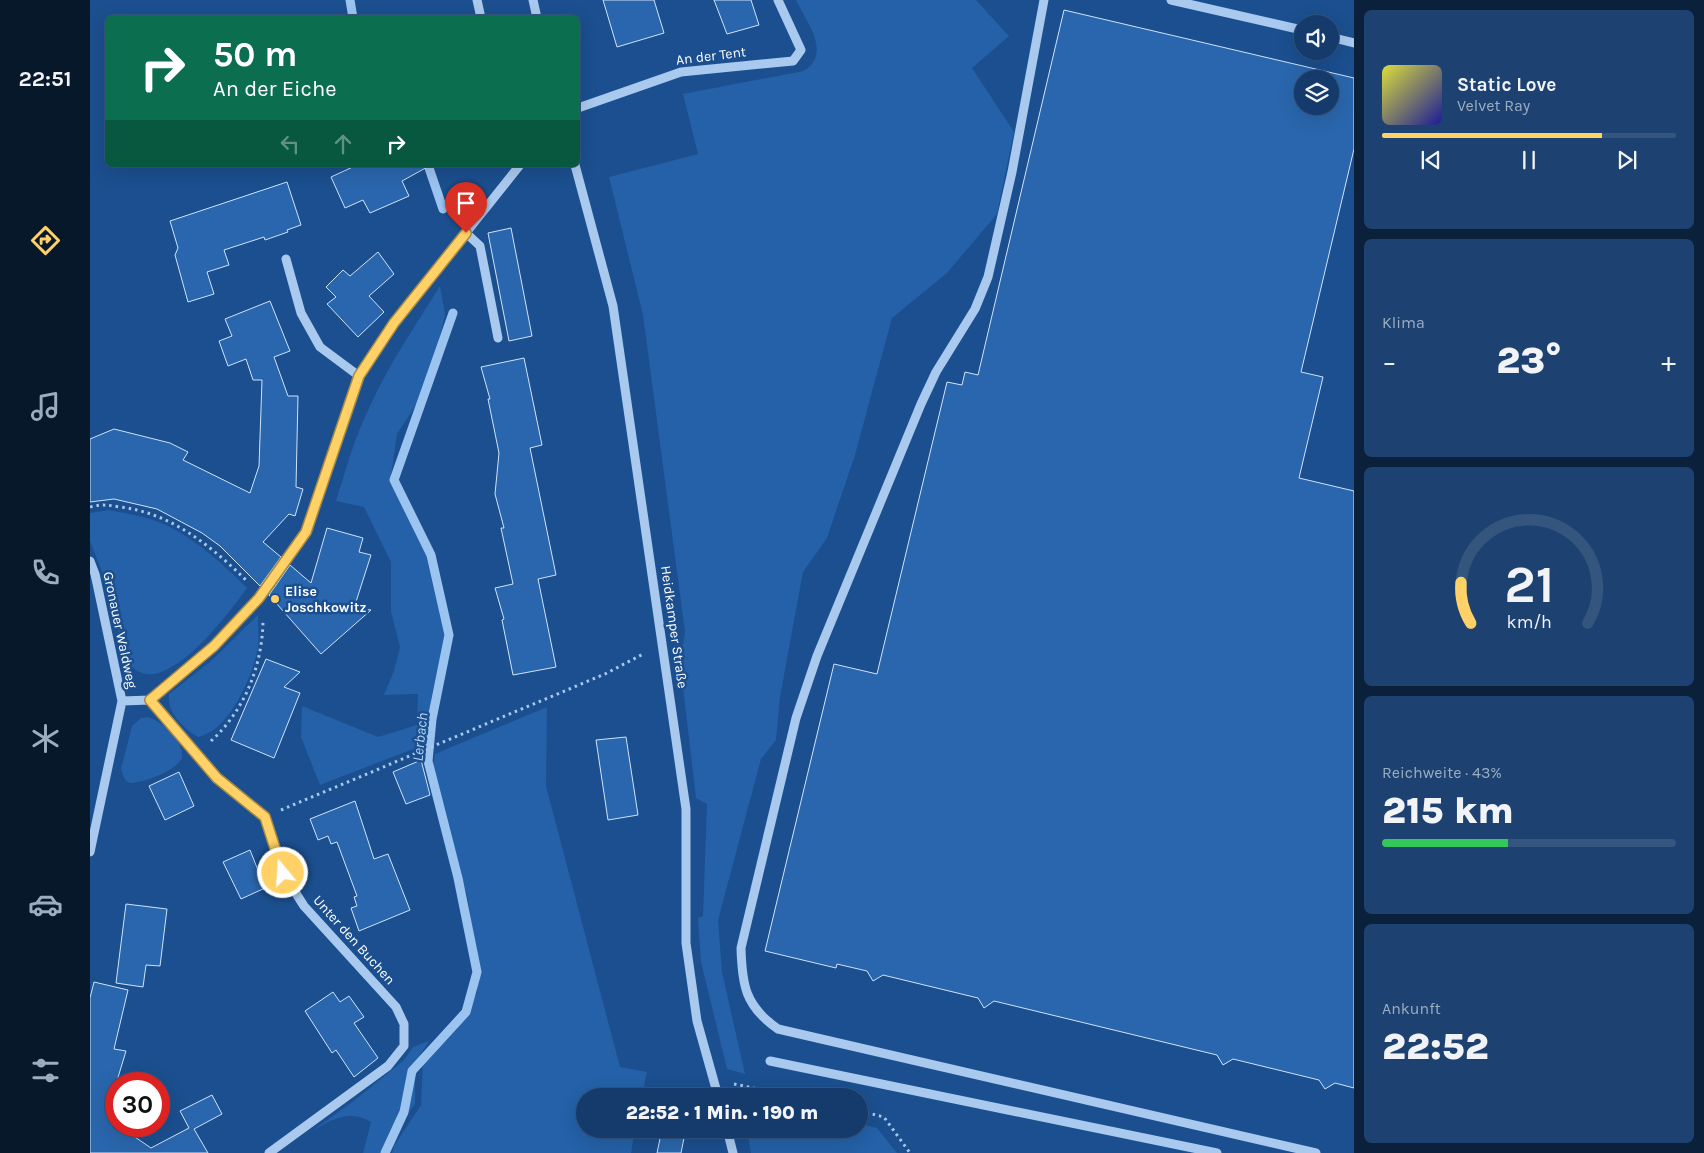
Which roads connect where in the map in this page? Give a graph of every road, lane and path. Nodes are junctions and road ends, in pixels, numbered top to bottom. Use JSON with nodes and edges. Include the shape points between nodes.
{"nodes":[{"id":1,"x":477,"y":0,"type":"edge"},
{"id":2,"x":533,"y":0,"type":"edge"},
{"id":3,"x":778,"y":0,"type":"edge"},
{"id":4,"x":1044,"y":0,"type":"edge"},
{"id":5,"x":1171,"y":0,"type":"edge"},
{"id":6,"x":1216,"y":5,"type":"edge"},
{"id":7,"x":480,"y":15,"type":"edge"},
{"id":8,"x":536,"y":15,"type":"edge"},
{"id":9,"x":1294,"y":28,"type":"edge"},
{"id":10,"x":1339,"y":39,"type":"edge"},
{"id":11,"x":1354,"y":42,"type":"edge"},
{"id":12,"x":580,"y":107,"type":"edge"},
{"id":13,"x":518,"y":167,"type":"edge"},
{"id":14,"x":577,"y":167,"type":"edge"},
{"id":15,"x":466,"y":233,"type":"junction"},
{"id":16,"x":286,"y":259,"type":"dead end"},
{"id":17,"x":498,"y":338,"type":"dead end"},
{"id":18,"x":359,"y":376,"type":"junction"},
{"id":19,"x":90,"y":508,"type":"edge"},
{"id":20,"x":90,"y":562,"type":"edge"},
{"id":21,"x":259,"y":598,"type":"junction"},
{"id":22,"x":663,"y":643,"type":"junction"},
{"id":23,"x":122,"y":700,"type":"junction"},
{"id":24,"x":150,"y":700,"type":"junction"},
{"id":25,"x":189,"y":748,"type":"junction"},
{"id":26,"x":265,"y":817,"type":"junction"},
{"id":27,"x":90,"y":852,"type":"edge"},
{"id":28,"x":770,"y":1061,"type":"dead end"},
{"id":29,"x":713,"y":1079,"type":"junction"},
{"id":30,"x":716,"y":1088,"type":"edge"},
{"id":31,"x":755,"y":1088,"type":"edge"},
{"id":32,"x":868,"y":1114,"type":"edge"},
{"id":33,"x":729,"y":1138,"type":"edge"},
{"id":34,"x":269,"y":1153,"type":"edge"},
{"id":35,"x":733,"y":1153,"type":"edge"},
{"id":36,"x":910,"y":1153,"type":"edge"},
{"id":37,"x":1217,"y":1153,"type":"edge"},
{"id":38,"x":1316,"y":1153,"type":"edge"}],
"edges":[{"from":1,"to":7,"type":"street"},
{"from":2,"to":8,"type":"street"},
{"from":3,"to":12,"type":"street","name":"An der Tent","via":[[801,50],[793,60],[681,72]]},
{"from":4,"to":38,"type":"street","via":[[1012,172],[988,277],[975,309],[936,372],[921,404],[817,656],[796,718],[741,948],[742,974],[748,997],[760,1017],[778,1028]]},
{"from":5,"to":6,"type":"street"},
{"from":6,"to":9,"type":"street"},
{"from":10,"to":11,"type":"street"},
{"from":13,"to":15,"type":"street"},
{"from":14,"to":22,"type":"street","name":"Heidkamper Straße","via":[[613,306]]},
{"from":15,"to":17,"type":"street","via":[[480,246]]},
{"from":15,"to":18,"type":"street","via":[[394,323]]},
{"from":16,"to":18,"type":"street","via":[[302,313],[320,347]]},
{"from":18,"to":21,"type":"street","via":[[306,532]]},
{"from":19,"to":21,"type":"path","via":[[100,504],[133,508],[170,521],[205,544],[251,586]]},
{"from":20,"to":23,"type":"street","name":"Gronauer Waldweg","via":[[96,574]]},
{"from":21,"to":24,"type":"street","via":[[214,646]]},
{"from":21,"to":25,"type":"path","via":[[263,614],[263,644],[248,689],[221,731],[207,744]]},
{"from":22,"to":26,"type":"path","via":[[605,674]]},
{"from":22,"to":29,"type":"street","name":"Heidkamper Straße","via":[[686,810],[686,943],[697,1020]]},
{"from":23,"to":24,"type":"street"},
{"from":23,"to":27,"type":"street","name":"Gronauer Waldweg"},
{"from":24,"to":25,"type":"street"},
{"from":25,"to":26,"type":"street","via":[[217,778]]},
{"from":26,"to":34,"type":"street","name":"Unter den Buchen","via":[[283,873],[304,906],[396,1007],[404,1024],[404,1046],[388,1066]]},
{"from":28,"to":37,"type":"street"},
{"from":29,"to":30,"type":"street","name":"Heidkamper Straße"},
{"from":29,"to":31,"type":"path"},
{"from":32,"to":36,"type":"path","via":[[884,1117]]},
{"from":33,"to":35,"type":"street"}]}
